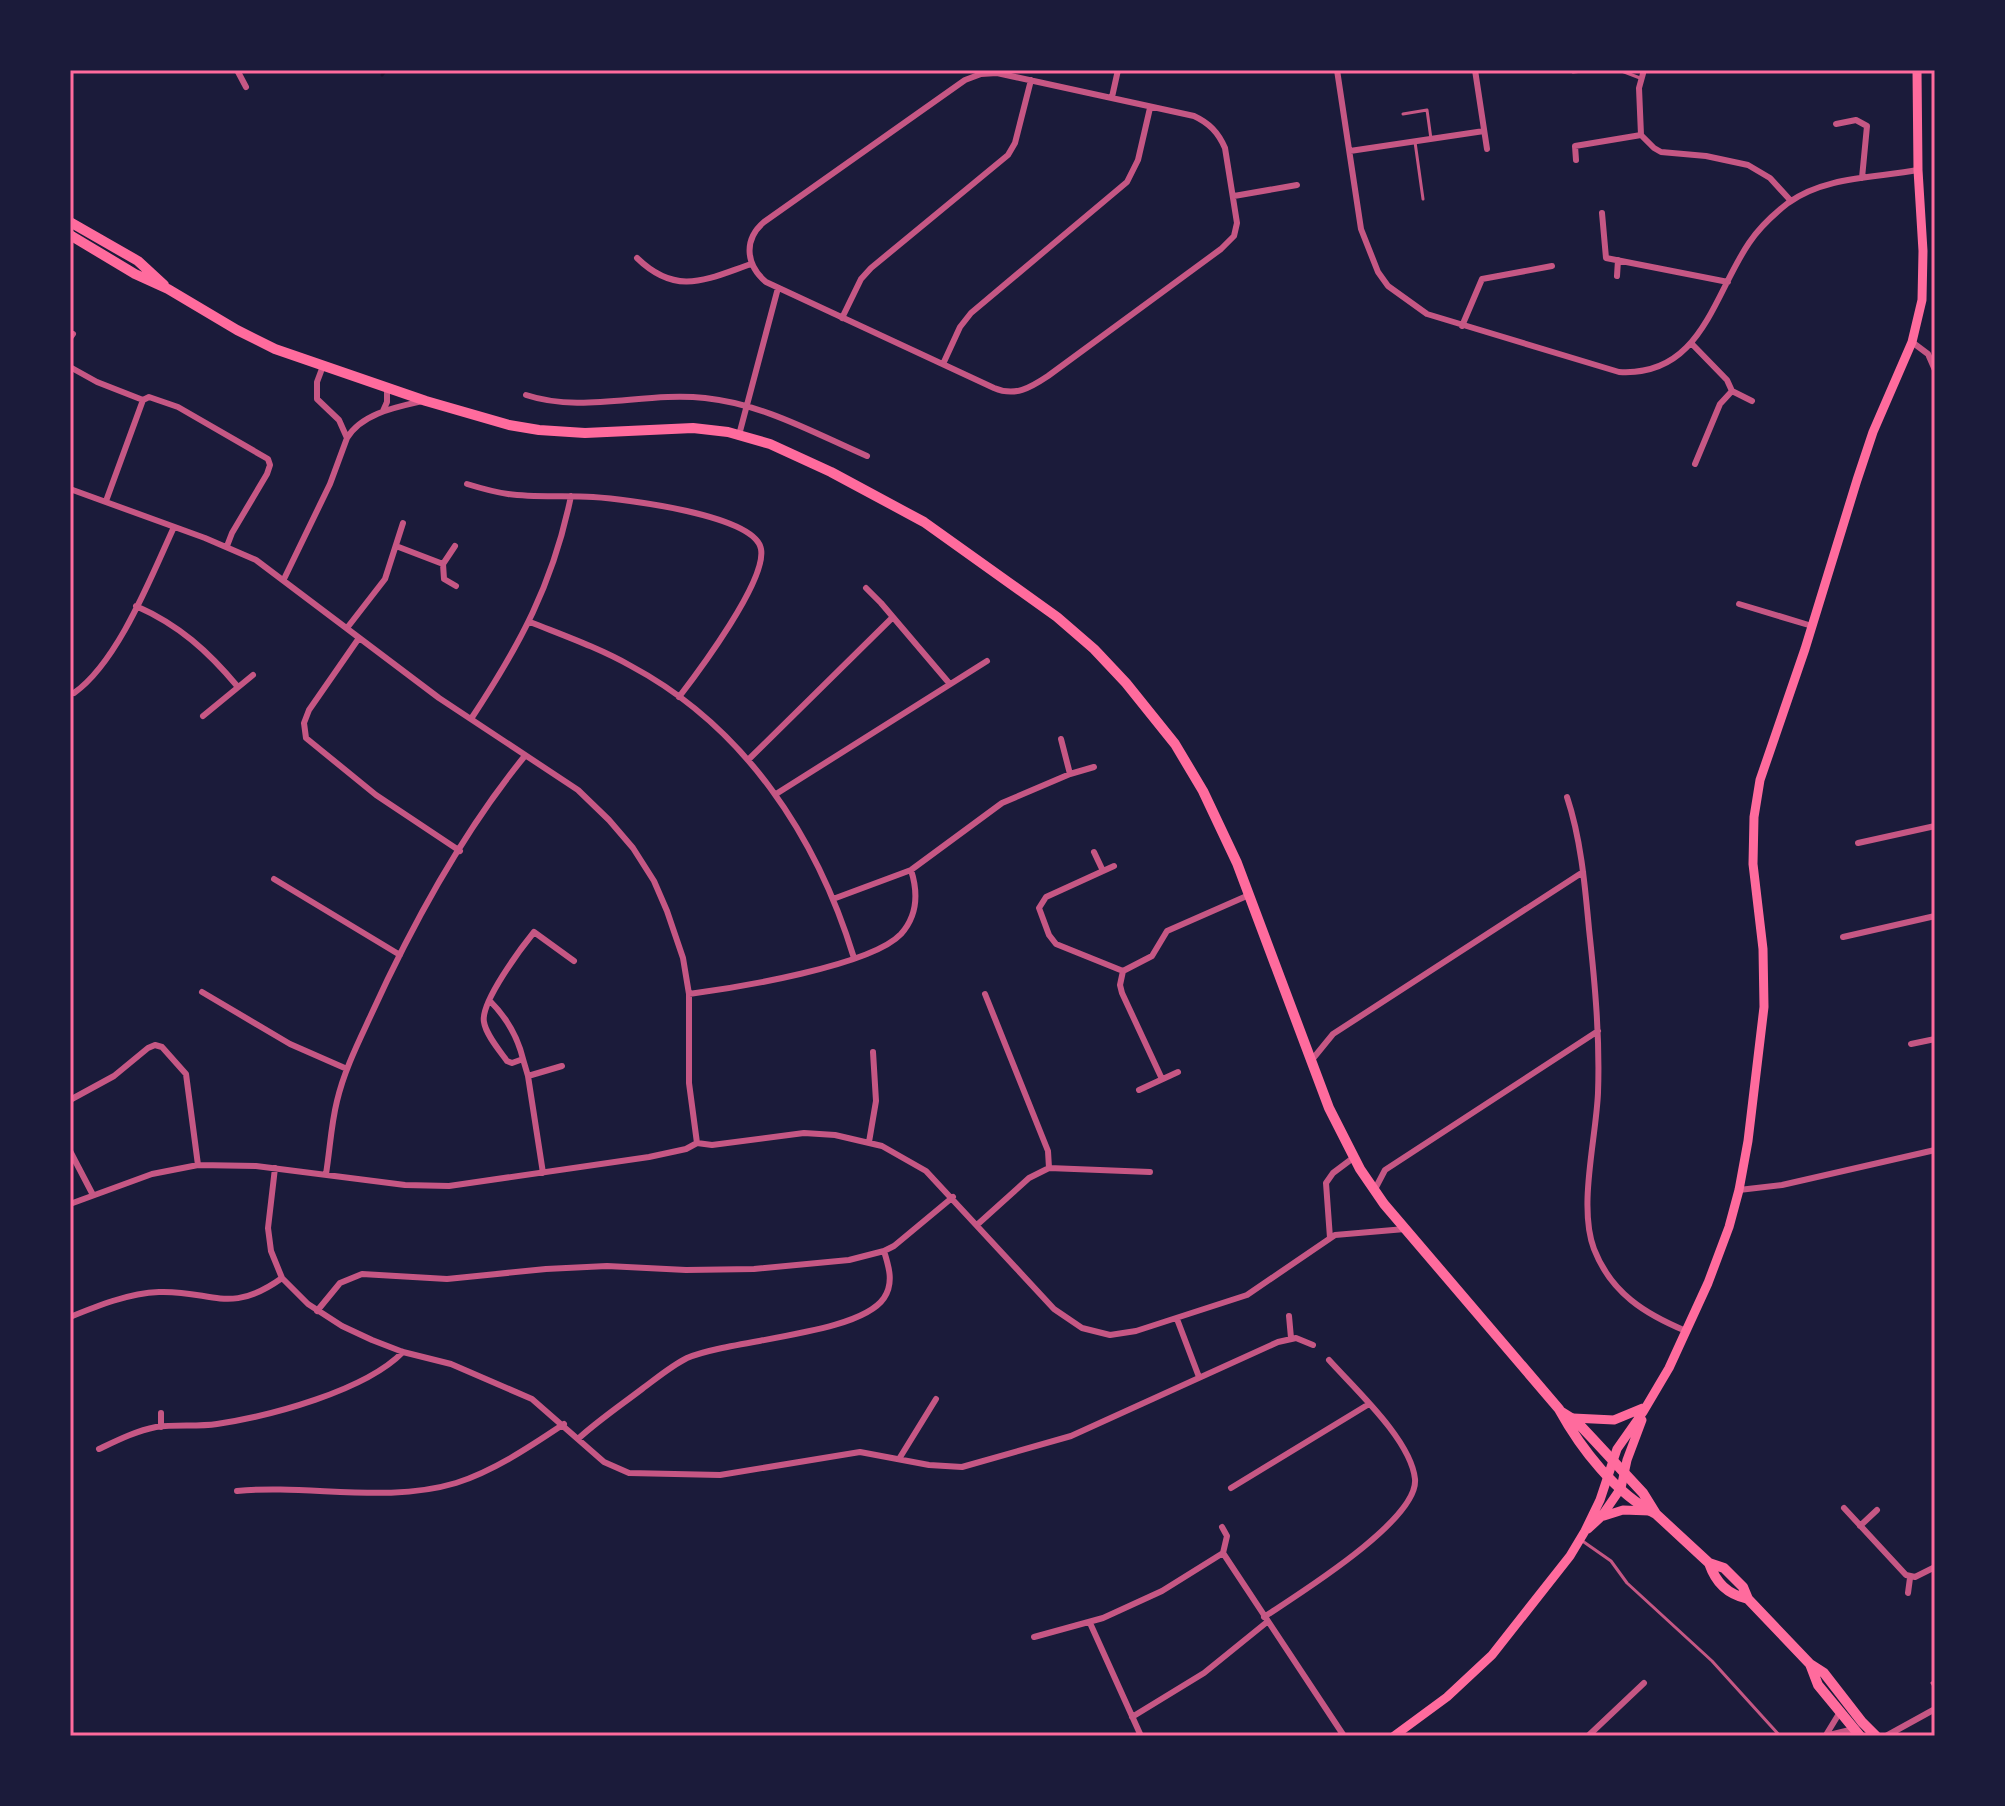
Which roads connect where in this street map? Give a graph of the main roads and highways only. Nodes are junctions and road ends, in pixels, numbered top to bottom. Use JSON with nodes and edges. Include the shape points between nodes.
{"nodes":[{"id":1,"x":1917,"y":70,"type":"edge"},
{"id":2,"x":70,"y":222,"type":"edge"},
{"id":3,"x":70,"y":235,"type":"edge"},
{"id":4,"x":168,"y":289,"type":"junction"},
{"id":5,"x":1559,"y":1409,"type":"junction"},
{"id":6,"x":1644,"y":1410,"type":"junction"},
{"id":7,"x":1571,"y":1418,"type":"junction"},
{"id":8,"x":1613,"y":1461,"type":"junction"},
{"id":9,"x":1608,"y":1474,"type":"junction"},
{"id":10,"x":1625,"y":1475,"type":"junction"},
{"id":11,"x":1621,"y":1488,"type":"junction"},
{"id":12,"x":1653,"y":1513,"type":"junction"},
{"id":13,"x":1601,"y":1517,"type":"junction"},
{"id":14,"x":1583,"y":1535,"type":"junction"},
{"id":15,"x":1810,"y":1664,"type":"junction"},
{"id":16,"x":1857,"y":1732,"type":"edge"},
{"id":17,"x":1394,"y":1736,"type":"edge"},
{"id":18,"x":1876,"y":1736,"type":"edge"}],
"edges":[{"from":1,"to":6,"type":"main road","via":[[1923,291],[1912,342],[1866,452],[1763,769],[1753,864],[1764,1007],[1739,1190],[1722,1247],[1686,1331]]},
{"from":2,"to":4,"type":"main road","via":[[138,261]]},
{"from":3,"to":4,"type":"main road"},
{"from":4,"to":5,"type":"main road","via":[[275,349],[509,425],[585,433],[677,427],[770,444],[924,522],[1080,636],[1126,683],[1182,754],[1218,821],[1353,1158],[1405,1229]]},
{"from":5,"to":7,"type":"main road"},
{"from":5,"to":9,"type":"main road"},
{"from":6,"to":7,"type":"main road","via":[[1614,1420]]},
{"from":6,"to":8,"type":"main road"},
{"from":6,"to":10,"type":"main road"},
{"from":7,"to":8,"type":"main road"},
{"from":8,"to":9,"type":"main road"},
{"from":8,"to":10,"type":"main road"},
{"from":9,"to":11,"type":"main road"},
{"from":9,"to":14,"type":"main road"},
{"from":10,"to":11,"type":"main road"},
{"from":10,"to":12,"type":"main road"},
{"from":11,"to":12,"type":"main road"},
{"from":11,"to":13,"type":"main road"},
{"from":12,"to":13,"type":"main road","via":[[1617,1511]]},
{"from":12,"to":15,"type":"main road","via":[[1709,1563],[1715,1579],[1733,1595],[1748,1599]]},
{"from":13,"to":14,"type":"main road"},
{"from":14,"to":17,"type":"main road","via":[[1492,1655]]},
{"from":15,"to":16,"type":"main road","via":[[1818,1685]]},
{"from":15,"to":18,"type":"main road","via":[[1824,1673]]}]}
